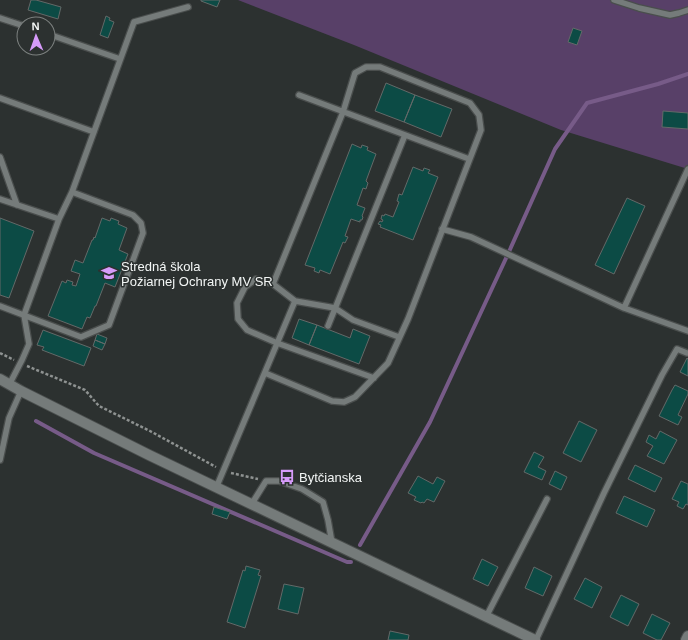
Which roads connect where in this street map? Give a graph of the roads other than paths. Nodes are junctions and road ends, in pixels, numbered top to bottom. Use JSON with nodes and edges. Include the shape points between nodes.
{"nodes":[{"id":1,"x":614,"y":0,"type":"edge"},
{"id":2,"x":188,"y":7,"type":"dead end"},
{"id":3,"x":688,"y":10,"type":"edge"},
{"id":4,"x":0,"y":18,"type":"edge"},
{"id":5,"x":16,"y":23,"type":"edge"},
{"id":6,"x":56,"y":37,"type":"edge"},
{"id":7,"x":120,"y":59,"type":"junction"},
{"id":8,"x":299,"y":95,"type":"dead end"},
{"id":9,"x":0,"y":98,"type":"edge"},
{"id":10,"x":343,"y":112,"type":"junction"},
{"id":11,"x":94,"y":132,"type":"junction"},
{"id":12,"x":404,"y":135,"type":"junction"},
{"id":13,"x":0,"y":157,"type":"edge"},
{"id":14,"x":469,"y":159,"type":"junction"},
{"id":15,"x":688,"y":169,"type":"edge"},
{"id":16,"x":72,"y":192,"type":"junction"},
{"id":17,"x":0,"y":199,"type":"edge"},
{"id":18,"x":18,"y":205,"type":"junction"},
{"id":19,"x":59,"y":219,"type":"junction"},
{"id":20,"x":442,"y":229,"type":"junction"},
{"id":21,"x":273,"y":284,"type":"junction"},
{"id":22,"x":295,"y":301,"type":"junction"},
{"id":23,"x":0,"y":306,"type":"edge"},
{"id":24,"x":335,"y":308,"type":"junction"},
{"id":25,"x":624,"y":308,"type":"junction"},
{"id":26,"x":24,"y":315,"type":"junction"},
{"id":27,"x":328,"y":326,"type":"dead end"},
{"id":28,"x":688,"y":332,"type":"edge"},
{"id":29,"x":399,"y":337,"type":"junction"},
{"id":30,"x":277,"y":343,"type":"junction"},
{"id":31,"x":687,"y":353,"type":"dead end"},
{"id":32,"x":265,"y":373,"type":"junction"},
{"id":33,"x":374,"y":378,"type":"junction"},
{"id":34,"x":4,"y":382,"type":"edge"},
{"id":35,"x":21,"y":392,"type":"junction"},
{"id":36,"x":1,"y":446,"type":"edge"},
{"id":37,"x":0,"y":460,"type":"edge"},
{"id":38,"x":216,"y":488,"type":"junction"},
{"id":39,"x":546,"y":499,"type":"dead end"},
{"id":40,"x":251,"y":505,"type":"junction"},
{"id":41,"x":332,"y":543,"type":"junction"},
{"id":42,"x":486,"y":617,"type":"junction"},
{"id":43,"x":688,"y":636,"type":"edge"},
{"id":44,"x":536,"y":640,"type":"edge"},
{"id":45,"x":686,"y":640,"type":"edge"}],
"edges":[{"from":1,"to":3,"type":"lane","via":[[670,15]]},
{"from":2,"to":7,"type":"lane","via":[[134,22]]},
{"from":4,"to":5,"type":"lane"},
{"from":6,"to":7,"type":"lane"},
{"from":7,"to":11,"type":"lane"},
{"from":8,"to":10,"type":"lane"},
{"from":9,"to":11,"type":"lane"},
{"from":10,"to":12,"type":"lane"},
{"from":10,"to":14,"type":"lane","via":[[355,73],[366,67],[380,67],[470,103],[479,116],[481,130]]},
{"from":10,"to":21,"type":"lane"},
{"from":11,"to":16,"type":"lane"},
{"from":12,"to":14,"type":"lane"},
{"from":12,"to":24,"type":"lane"},
{"from":13,"to":18,"type":"lane"},
{"from":14,"to":20,"type":"lane"},
{"from":15,"to":25,"type":"lane"},
{"from":16,"to":19,"type":"lane"},
{"from":16,"to":26,"type":"lane","via":[[133,215],[141,223],[144,233],[108,325],[81,337]]},
{"from":17,"to":18,"type":"lane"},
{"from":18,"to":19,"type":"lane"},
{"from":19,"to":26,"type":"lane"},
{"from":20,"to":25,"type":"lane","via":[[471,237]]},
{"from":20,"to":29,"type":"lane"},
{"from":21,"to":22,"type":"lane"},
{"from":21,"to":30,"type":"lane","via":[[256,279],[244,287],[237,303],[238,318],[247,330]]},
{"from":22,"to":24,"type":"lane"},
{"from":22,"to":30,"type":"lane"},
{"from":23,"to":26,"type":"lane"},
{"from":24,"to":27,"type":"lane"},
{"from":24,"to":29,"type":"lane","via":[[353,320]]},
{"from":25,"to":28,"type":"lane"},
{"from":26,"to":34,"type":"lane","via":[[29,344],[20,363]]},
{"from":29,"to":33,"type":"lane","via":[[388,363]]},
{"from":30,"to":32,"type":"lane"},
{"from":30,"to":33,"type":"lane"},
{"from":31,"to":44,"type":"lane","via":[[677,349],[662,374]]},
{"from":32,"to":33,"type":"lane","via":[[332,401],[344,402],[355,397]]},
{"from":32,"to":38,"type":"lane"},
{"from":34,"to":35,"type":"main road"},
{"from":35,"to":36,"type":"lane","via":[[9,418]]},
{"from":35,"to":38,"type":"main road"},
{"from":36,"to":37,"type":"lane"},
{"from":38,"to":40,"type":"main road"},
{"from":39,"to":42,"type":"lane"},
{"from":40,"to":41,"type":"main road"},
{"from":40,"to":41,"type":"lane","via":[[266,481],[279,481],[302,490],[323,502]]},
{"from":41,"to":42,"type":"main road"},
{"from":42,"to":44,"type":"main road"},
{"from":43,"to":45,"type":"main road"}]}
